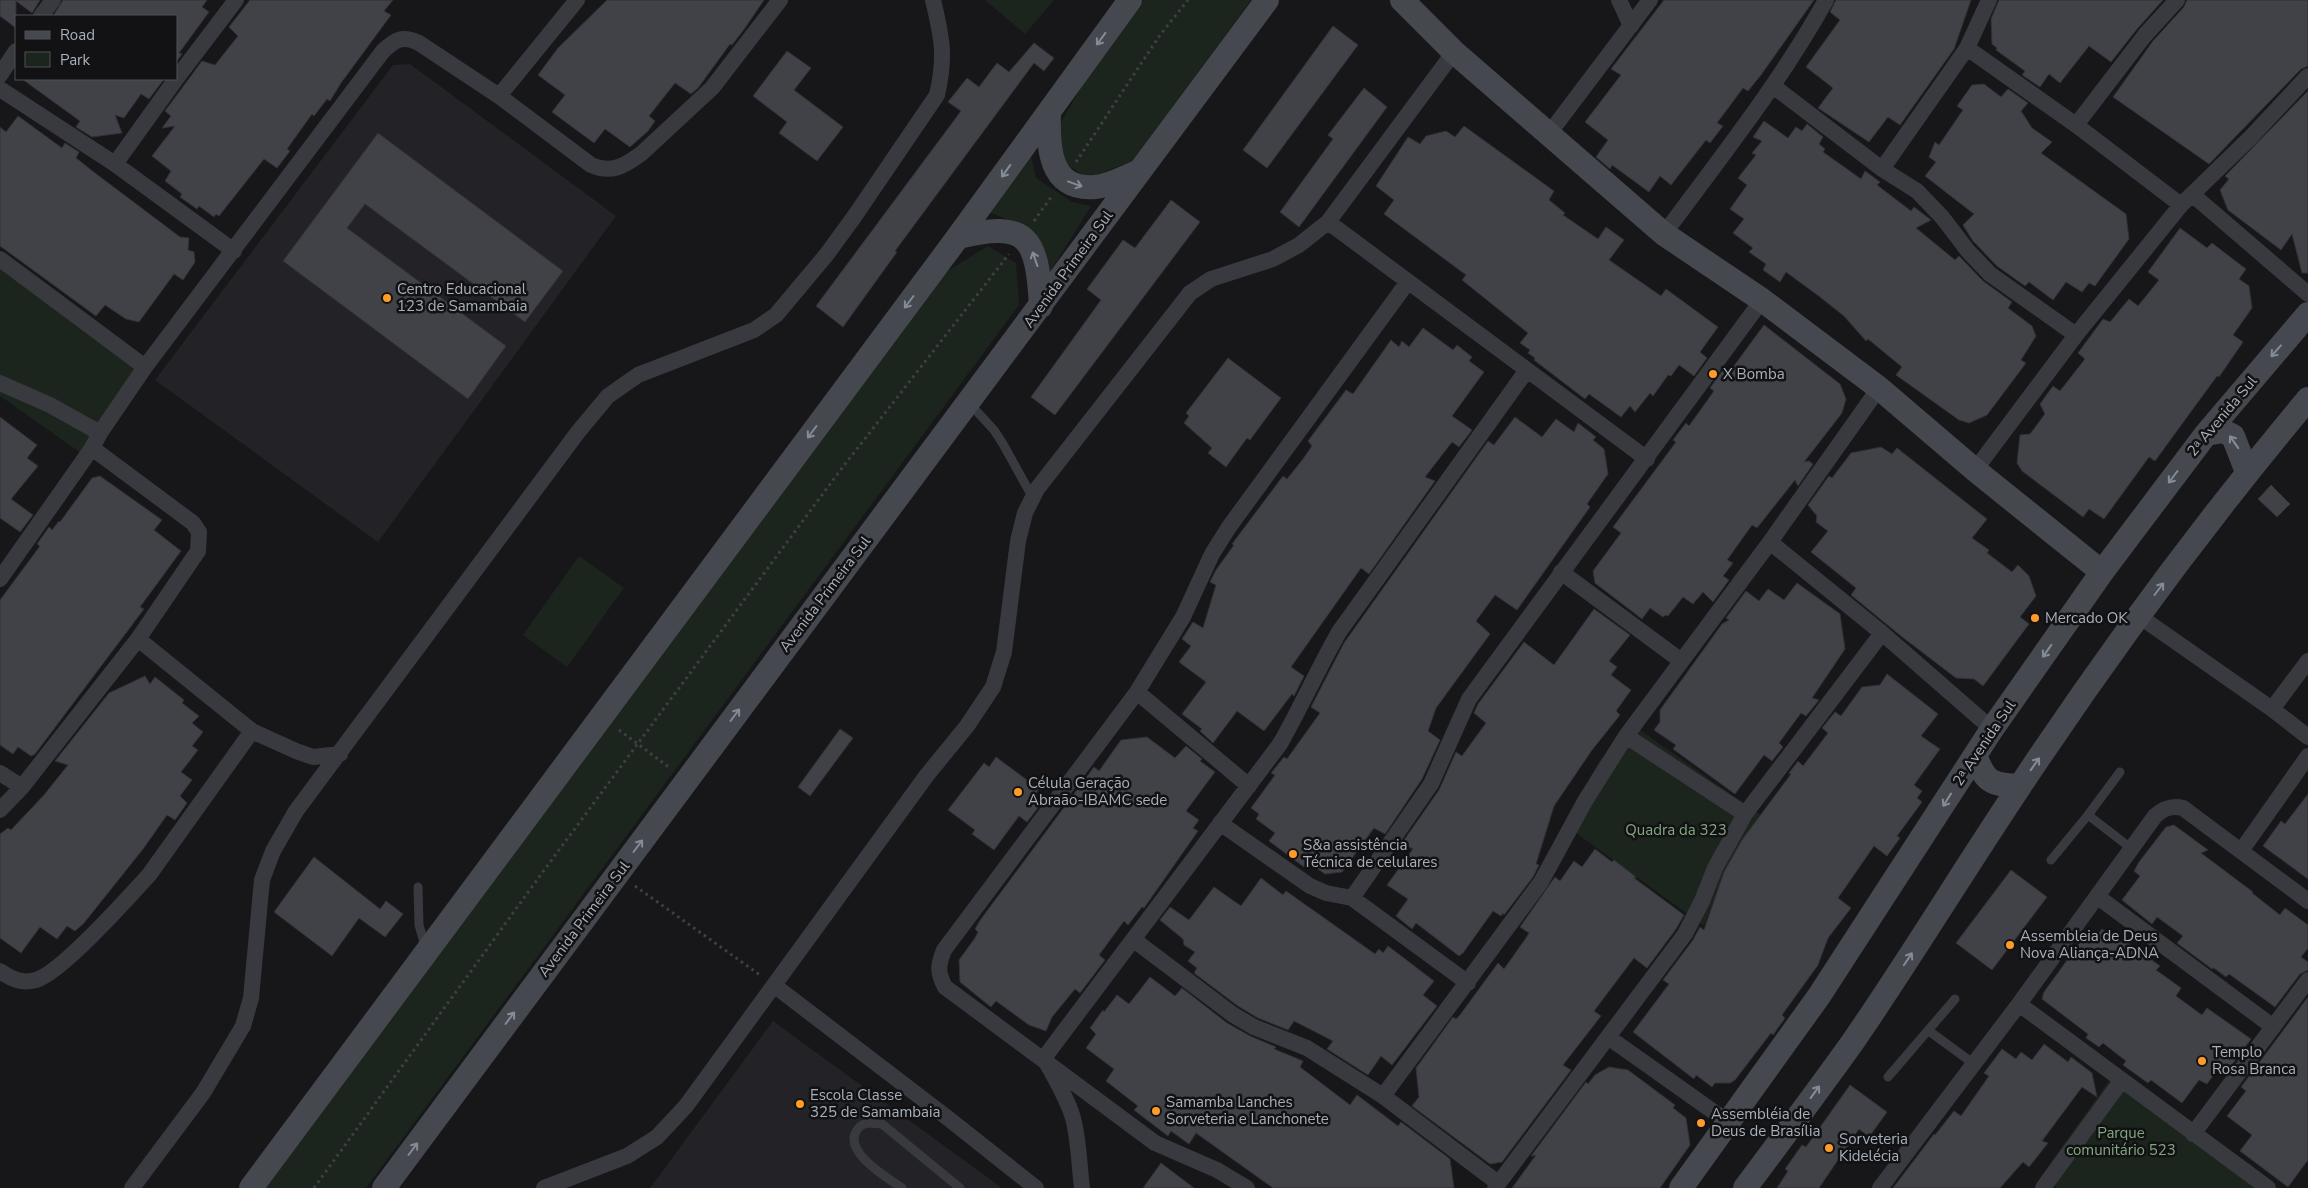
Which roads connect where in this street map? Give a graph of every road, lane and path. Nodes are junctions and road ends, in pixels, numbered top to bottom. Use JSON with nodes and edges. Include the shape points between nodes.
{"nodes":[{"id":1,"x":53,"y":0,"type":"edge"},
{"id":2,"x":236,"y":0,"type":"edge"},
{"id":3,"x":577,"y":0,"type":"edge"},
{"id":4,"x":780,"y":0,"type":"edge"},
{"id":5,"x":933,"y":0,"type":"edge"},
{"id":6,"x":1130,"y":0,"type":"edge"},
{"id":7,"x":1188,"y":0,"type":"edge"},
{"id":8,"x":1267,"y":0,"type":"edge"},
{"id":9,"x":1402,"y":0,"type":"edge"},
{"id":10,"x":1619,"y":0,"type":"edge"},
{"id":11,"x":1650,"y":0,"type":"edge"},
{"id":12,"x":1826,"y":0,"type":"edge"},
{"id":13,"x":1989,"y":0,"type":"edge"},
{"id":14,"x":2177,"y":0,"type":"edge"},
{"id":15,"x":42,"y":15,"type":"edge"},
{"id":16,"x":1631,"y":26,"type":"junction"},
{"id":17,"x":1967,"y":48,"type":"junction"},
{"id":18,"x":1454,"y":52,"type":"junction"},
{"id":19,"x":15,"y":53,"type":"edge"},
{"id":20,"x":0,"y":74,"type":"edge"},
{"id":21,"x":178,"y":76,"type":"edge"},
{"id":22,"x":2308,"y":76,"type":"edge"},
{"id":23,"x":175,"y":80,"type":"edge"},
{"id":24,"x":1774,"y":86,"type":"junction"},
{"id":25,"x":0,"y":89,"type":"edge"},
{"id":26,"x":499,"y":96,"type":"junction"},
{"id":27,"x":1049,"y":112,"type":"junction"},
{"id":28,"x":2076,"y":125,"type":"junction"},
{"id":29,"x":1548,"y":135,"type":"junction"},
{"id":30,"x":115,"y":164,"type":"junction"},
{"id":31,"x":1882,"y":169,"type":"junction"},
{"id":32,"x":1138,"y":172,"type":"junction"},
{"id":33,"x":1064,"y":180,"type":"junction"},
{"id":34,"x":2187,"y":200,"type":"junction"},
{"id":35,"x":1328,"y":222,"type":"junction"},
{"id":36,"x":1664,"y":234,"type":"junction"},
{"id":37,"x":958,"y":237,"type":"junction"},
{"id":38,"x":1022,"y":237,"type":"junction"},
{"id":39,"x":234,"y":251,"type":"junction"},
{"id":40,"x":0,"y":259,"type":"edge"},
{"id":41,"x":1407,"y":283,"type":"junction"},
{"id":42,"x":2308,"y":294,"type":"edge"},
{"id":43,"x":1762,"y":300,"type":"junction"},
{"id":44,"x":1041,"y":306,"type":"junction"},
{"id":45,"x":2308,"y":314,"type":"edge"},
{"id":46,"x":2076,"y":335,"type":"junction"},
{"id":47,"x":144,"y":367,"type":"junction"},
{"id":48,"x":1527,"y":370,"type":"junction"},
{"id":49,"x":0,"y":383,"type":"edge"},
{"id":50,"x":1879,"y":388,"type":"junction"},
{"id":51,"x":2308,"y":399,"type":"edge"},
{"id":52,"x":968,"y":403,"type":"junction"},
{"id":53,"x":100,"y":433,"type":"junction"},
{"id":54,"x":2206,"y":434,"type":"junction"},
{"id":55,"x":92,"y":448,"type":"junction"},
{"id":56,"x":1647,"y":459,"type":"junction"},
{"id":57,"x":1975,"y":470,"type":"junction"},
{"id":58,"x":2247,"y":472,"type":"junction"},
{"id":59,"x":1033,"y":498,"type":"junction"},
{"id":60,"x":1770,"y":542,"type":"junction"},
{"id":61,"x":1561,"y":572,"type":"junction"},
{"id":62,"x":2102,"y":572,"type":"junction"},
{"id":63,"x":0,"y":579,"type":"edge"},
{"id":64,"x":2139,"y":616,"type":"junction"},
{"id":65,"x":1882,"y":633,"type":"junction"},
{"id":66,"x":138,"y":639,"type":"junction"},
{"id":67,"x":1680,"y":660,"type":"junction"},
{"id":68,"x":2308,"y":661,"type":"edge"},
{"id":69,"x":1137,"y":692,"type":"junction"},
{"id":70,"x":2272,"y":709,"type":"junction"},
{"id":71,"x":601,"y":716,"type":"junction"},
{"id":72,"x":1992,"y":729,"type":"junction"},
{"id":73,"x":252,"y":731,"type":"junction"},
{"id":74,"x":1626,"y":736,"type":"junction"},
{"id":75,"x":2308,"y":737,"type":"edge"},
{"id":76,"x":639,"y":745,"type":"junction"},
{"id":77,"x":340,"y":754,"type":"junction"},
{"id":78,"x":1975,"y":755,"type":"junction"},
{"id":79,"x":2308,"y":756,"type":"edge"},
{"id":80,"x":2120,"y":772,"type":"dead end"},
{"id":81,"x":0,"y":773,"type":"edge"},
{"id":82,"x":687,"y":780,"type":"junction"},
{"id":83,"x":1249,"y":786,"type":"junction"},
{"id":84,"x":2020,"y":786,"type":"junction"},
{"id":85,"x":22,"y":787,"type":"junction"},
{"id":86,"x":0,"y":810,"type":"edge"},
{"id":87,"x":1745,"y":814,"type":"junction"},
{"id":88,"x":2088,"y":815,"type":"junction"},
{"id":89,"x":1220,"y":824,"type":"junction"},
{"id":90,"x":2132,"y":849,"type":"junction"},
{"id":91,"x":2241,"y":851,"type":"junction"},
{"id":92,"x":2051,"y":860,"type":"dead end"},
{"id":93,"x":618,"y":873,"type":"junction"},
{"id":94,"x":418,"y":888,"type":"dead end"},
{"id":95,"x":2098,"y":897,"type":"junction"},
{"id":96,"x":1352,"y":898,"type":"junction"},
{"id":97,"x":2308,"y":902,"type":"edge"},
{"id":98,"x":1134,"y":940,"type":"junction"},
{"id":99,"x":427,"y":951,"type":"junction"},
{"id":100,"x":0,"y":971,"type":"edge"},
{"id":101,"x":2308,"y":980,"type":"edge"},
{"id":102,"x":1468,"y":983,"type":"junction"},
{"id":103,"x":775,"y":986,"type":"junction"},
{"id":104,"x":1955,"y":999,"type":"dead end"},
{"id":105,"x":2019,"y":1004,"type":"junction"},
{"id":106,"x":2272,"y":1026,"type":"junction"},
{"id":107,"x":1929,"y":1031,"type":"junction"},
{"id":108,"x":1608,"y":1037,"type":"junction"},
{"id":109,"x":1044,"y":1058,"type":"junction"},
{"id":110,"x":1974,"y":1064,"type":"junction"},
{"id":111,"x":1888,"y":1077,"type":"dead end"},
{"id":112,"x":2122,"y":1080,"type":"junction"},
{"id":113,"x":1383,"y":1096,"type":"junction"},
{"id":114,"x":1728,"y":1122,"type":"junction"},
{"id":115,"x":2193,"y":1134,"type":"junction"},
{"id":116,"x":1497,"y":1186,"type":"edge"},
{"id":117,"x":2047,"y":1187,"type":"edge"},
{"id":118,"x":132,"y":1188,"type":"edge"},
{"id":119,"x":251,"y":1188,"type":"edge"},
{"id":120,"x":314,"y":1188,"type":"edge"},
{"id":121,"x":384,"y":1188,"type":"edge"},
{"id":122,"x":544,"y":1188,"type":"edge"},
{"id":123,"x":902,"y":1188,"type":"edge"},
{"id":124,"x":960,"y":1188,"type":"edge"},
{"id":125,"x":1036,"y":1188,"type":"edge"},
{"id":126,"x":1082,"y":1188,"type":"edge"},
{"id":127,"x":1247,"y":1188,"type":"edge"},
{"id":128,"x":1681,"y":1188,"type":"edge"},
{"id":129,"x":1745,"y":1188,"type":"edge"},
{"id":130,"x":1880,"y":1188,"type":"edge"},
{"id":131,"x":2268,"y":1188,"type":"edge"}],
"edges":[{"from":1,"to":15,"type":"street"},
{"from":2,"to":21,"type":"street"},
{"from":3,"to":26,"type":"street"},
{"from":4,"to":26,"type":"street","via":[[712,88],[642,154],[616,170],[601,170],[591,165]]},
{"from":5,"to":77,"type":"street","via":[[943,47],[937,95],[827,254],[776,315],[754,330],[638,375],[608,396]]},
{"from":6,"to":27,"type":"street","one_way":true},
{"from":7,"to":33,"type":"path","via":[[1160,35]]},
{"from":8,"to":32,"type":"street","name":"Avenida Primeira Sul"},
{"from":9,"to":18,"type":"street"},
{"from":10,"to":16,"type":"street"},
{"from":11,"to":16,"type":"street"},
{"from":12,"to":24,"type":"street"},
{"from":13,"to":17,"type":"street"},
{"from":14,"to":28,"type":"street"},
{"from":16,"to":29,"type":"street"},
{"from":17,"to":28,"type":"street"},
{"from":17,"to":31,"type":"street"},
{"from":18,"to":29,"type":"street"},
{"from":18,"to":35,"type":"street"},
{"from":19,"to":20,"type":"street"},
{"from":22,"to":34,"type":"street"},
{"from":23,"to":30,"type":"street"},
{"from":24,"to":31,"type":"street"},
{"from":24,"to":36,"type":"street"},
{"from":25,"to":30,"type":"street"},
{"from":26,"to":39,"type":"street","via":[[419,43],[410,38],[400,38],[383,51]]},
{"from":27,"to":33,"type":"street","via":[[1048,145],[1053,162]]},
{"from":27,"to":37,"type":"street","one_way":true},
{"from":28,"to":34,"type":"street"},
{"from":29,"to":36,"type":"street"},
{"from":30,"to":39,"type":"street"},
{"from":31,"to":46,"type":"street","via":[[1917,192],[1990,274]]},
{"from":33,"to":32,"type":"street","one_way":true,"via":[[1078,187],[1096,187]]},
{"from":32,"to":44,"type":"street","name":"Avenida Primeira Sul"},
{"from":33,"to":38,"type":"path"},
{"from":34,"to":42,"type":"street"},
{"from":34,"to":46,"type":"street"},
{"from":35,"to":41,"type":"street"},
{"from":35,"to":59,"type":"street","via":[[1299,245],[1273,259],[1211,279],[1190,293]]},
{"from":36,"to":43,"type":"street"},
{"from":37,"to":38,"type":"street","via":[[985,230],[1004,230]]},
{"from":37,"to":71,"type":"street","one_way":true},
{"from":44,"to":38,"type":"street","one_way":true,"via":[[1039,270],[1031,249]]},
{"from":38,"to":76,"type":"path","via":[[839,472]]},
{"from":39,"to":47,"type":"street"},
{"from":40,"to":47,"type":"street"},
{"from":41,"to":48,"type":"street"},
{"from":41,"to":69,"type":"street","via":[[1229,527],[1212,554],[1183,617]]},
{"from":43,"to":50,"type":"street"},
{"from":43,"to":56,"type":"street"},
{"from":44,"to":52,"type":"street","name":"Avenida Primeira Sul"},
{"from":45,"to":54,"type":"street","name":"2ᵃ Avenida Sul","one_way":true},
{"from":46,"to":57,"type":"street"},
{"from":47,"to":53,"type":"street"},
{"from":48,"to":56,"type":"street"},
{"from":48,"to":83,"type":"street","via":[[1339,632],[1280,744]]},
{"from":49,"to":53,"type":"street"},
{"from":50,"to":57,"type":"street"},
{"from":50,"to":60,"type":"street"},
{"from":51,"to":58,"type":"street"},
{"from":52,"to":59,"type":"lane","via":[[994,430]]},
{"from":82,"to":52,"type":"street","name":"Avenida Primeira Sul","one_way":true},
{"from":53,"to":55,"type":"street"},
{"from":58,"to":54,"type":"street","one_way":true,"via":[[2233,436],[2223,431]]},
{"from":54,"to":62,"type":"street","name":"2ᵃ Avenida Sul","one_way":true},
{"from":55,"to":63,"type":"street"},
{"from":55,"to":66,"type":"street","via":[[194,523],[199,532],[198,551]]},
{"from":56,"to":61,"type":"street"},
{"from":57,"to":62,"type":"street"},
{"from":64,"to":58,"type":"street","one_way":true},
{"from":59,"to":103,"type":"street","via":[[1025,513],[1018,541],[1004,652],[993,687]]},
{"from":60,"to":65,"type":"street"},
{"from":60,"to":67,"type":"street"},
{"from":61,"to":67,"type":"street"},
{"from":61,"to":96,"type":"street","via":[[1469,699],[1431,784]]},
{"from":62,"to":72,"type":"street","name":"2ᵃ Avenida Sul","one_way":true},
{"from":64,"to":70,"type":"street"},
{"from":84,"to":64,"type":"street","one_way":true},
{"from":65,"to":72,"type":"street"},
{"from":65,"to":87,"type":"street"},
{"from":66,"to":73,"type":"street"},
{"from":66,"to":85,"type":"street"},
{"from":67,"to":74,"type":"street"},
{"from":68,"to":70,"type":"street"},
{"from":69,"to":83,"type":"street"},
{"from":69,"to":109,"type":"street","via":[[944,950],[939,962],[938,974],[945,987]]},
{"from":70,"to":75,"type":"street"},
{"from":71,"to":76,"type":"path"},
{"from":71,"to":99,"type":"street"},
{"from":72,"to":78,"type":"street","name":"2ᵃ Avenida Sul"},
{"from":73,"to":77,"type":"street","via":[[313,757]]},
{"from":73,"to":100,"type":"street","via":[[149,875],[62,963],[37,980],[22,982]]},
{"from":74,"to":87,"type":"street"},
{"from":74,"to":102,"type":"street","via":[[1585,801],[1541,882]]},
{"from":76,"to":82,"type":"path"},
{"from":76,"to":120,"type":"path"},
{"from":77,"to":118,"type":"street","via":[[296,812],[273,851],[262,880],[251,998],[243,1026],[203,1093]]},
{"from":78,"to":84,"type":"street","via":[[1987,779],[1997,785]]},
{"from":78,"to":114,"type":"street","name":"2ᵃ Avenida Sul","one_way":true,"via":[[1819,996]]},
{"from":79,"to":91,"type":"street"},
{"from":80,"to":88,"type":"lane"},
{"from":81,"to":85,"type":"street"},
{"from":93,"to":82,"type":"street","name":"Avenida Primeira Sul","one_way":true},
{"from":83,"to":89,"type":"street"},
{"from":129,"to":84,"type":"street","one_way":true,"via":[[1851,1044]]},
{"from":85,"to":86,"type":"street"},
{"from":87,"to":108,"type":"street","via":[[1715,868],[1685,934]]},
{"from":88,"to":90,"type":"lane"},
{"from":88,"to":92,"type":"lane"},
{"from":89,"to":96,"type":"street","via":[[1310,886]]},
{"from":89,"to":98,"type":"street"},
{"from":90,"to":91,"type":"street","via":[[2155,816],[2177,806]]},
{"from":90,"to":95,"type":"street"},
{"from":91,"to":97,"type":"street"},
{"from":93,"to":103,"type":"path"},
{"from":121,"to":93,"type":"street","name":"Avenida Primeira Sul","one_way":true},
{"from":94,"to":99,"type":"lane","via":[[419,925]]},
{"from":95,"to":105,"type":"street"},
{"from":95,"to":106,"type":"street"},
{"from":96,"to":102,"type":"street"},
{"from":98,"to":109,"type":"street"},
{"from":98,"to":113,"type":"street","via":[[1232,1014],[1254,1027],[1307,1048]]},
{"from":99,"to":119,"type":"street"},
{"from":101,"to":106,"type":"street"},
{"from":102,"to":113,"type":"street"},
{"from":103,"to":122,"type":"street","via":[[686,1106],[657,1137],[627,1156]]},
{"from":103,"to":125,"type":"street"},
{"from":104,"to":107,"type":"lane"},
{"from":105,"to":110,"type":"street"},
{"from":105,"to":112,"type":"street"},
{"from":106,"to":115,"type":"street"},
{"from":107,"to":110,"type":"lane"},
{"from":107,"to":111,"type":"lane"},
{"from":108,"to":114,"type":"street"},
{"from":108,"to":116,"type":"street"},
{"from":109,"to":126,"type":"street","via":[[1073,1116]]},
{"from":109,"to":127,"type":"street","via":[[1155,1143],[1217,1170]]},
{"from":110,"to":130,"type":"street"},
{"from":112,"to":115,"type":"street"},
{"from":112,"to":117,"type":"street"},
{"from":113,"to":116,"type":"street"},
{"from":114,"to":128,"type":"street","name":"2ᵃ Avenida Sul"},
{"from":115,"to":131,"type":"street"},
{"from":123,"to":124,"type":"lane","via":[[861,1158],[854,1143],[854,1134],[859,1127],[869,1122],[882,1124]]}]}
